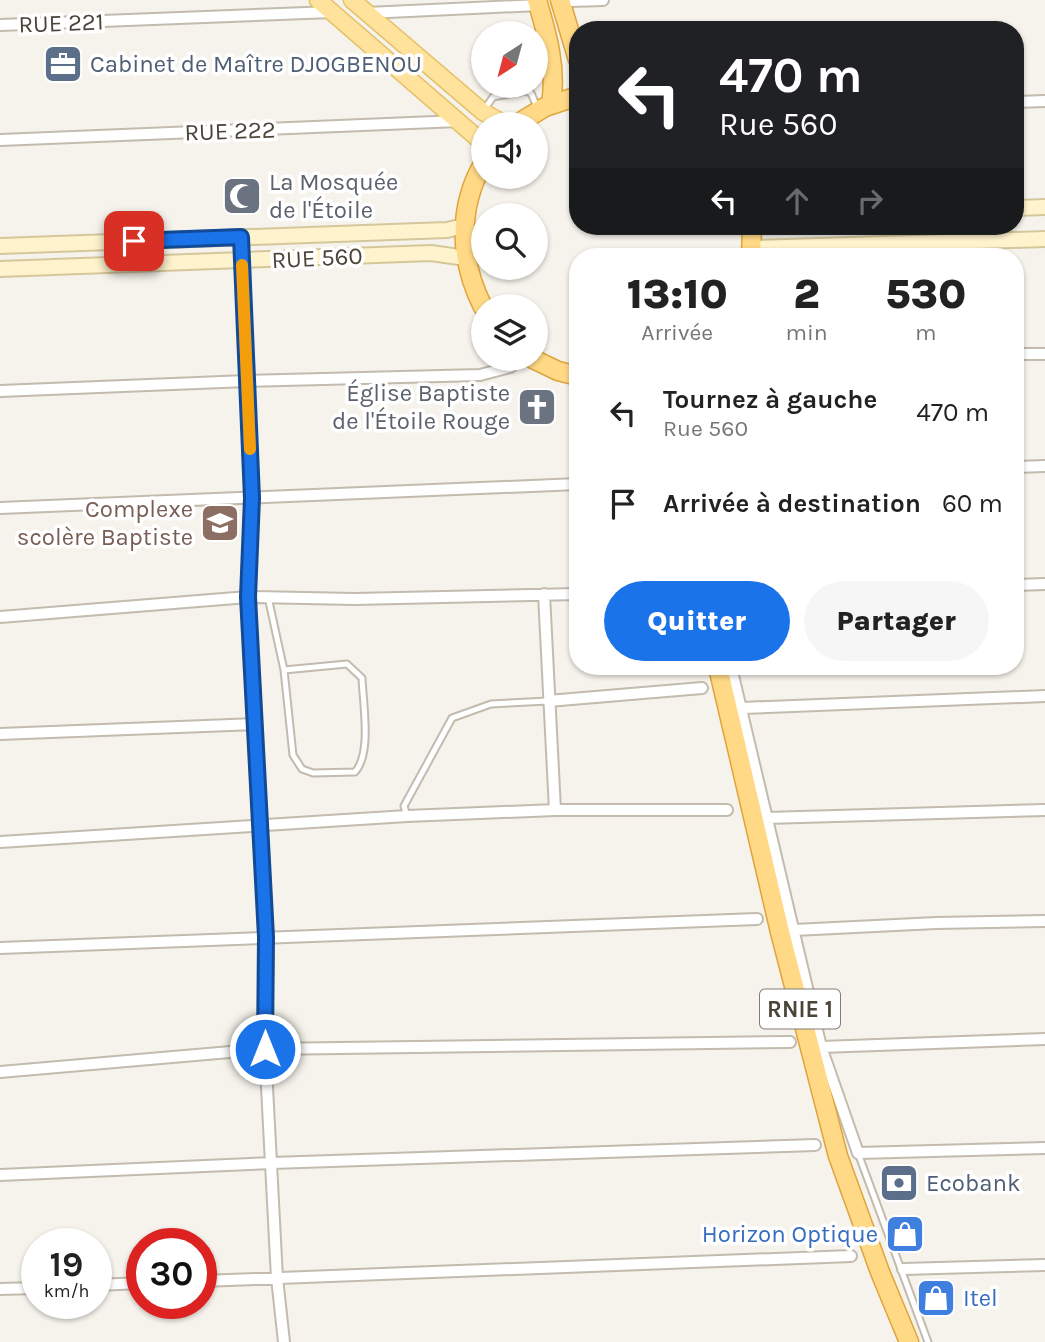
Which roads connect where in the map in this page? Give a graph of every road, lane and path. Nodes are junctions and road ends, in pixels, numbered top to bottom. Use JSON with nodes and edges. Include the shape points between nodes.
{"nodes":[{"id":1,"x":318,"y":0,"type":"edge"},
{"id":2,"x":352,"y":0,"type":"edge"},
{"id":3,"x":567,"y":0,"type":"edge"},
{"id":4,"x":603,"y":0,"type":"edge"},
{"id":5,"x":538,"y":3,"type":"edge"},
{"id":6,"x":332,"y":12,"type":"junction"},
{"id":7,"x":367,"y":13,"type":"junction"},
{"id":8,"x":571,"y":21,"type":"edge"},
{"id":9,"x":575,"y":21,"type":"edge"},
{"id":10,"x":0,"y":25,"type":"edge"},
{"id":11,"x":569,"y":99,"type":"edge"},
{"id":12,"x":1045,"y":101,"type":"edge"},
{"id":13,"x":1024,"y":102,"type":"edge"},
{"id":14,"x":545,"y":107,"type":"junction"},
{"id":15,"x":483,"y":112,"type":"joint"},
{"id":16,"x":537,"y":112,"type":"edge"},
{"id":17,"x":459,"y":121,"type":"junction"},
{"id":18,"x":471,"y":132,"type":"edge"},
{"id":19,"x":0,"y":140,"type":"edge"},
{"id":20,"x":472,"y":189,"type":"edge"},
{"id":21,"x":1045,"y":207,"type":"edge"},
{"id":22,"x":1024,"y":208,"type":"edge"},
{"id":23,"x":464,"y":226,"type":"junction"},
{"id":24,"x":241,"y":237,"type":"junction"},
{"id":25,"x":1045,"y":239,"type":"edge"},
{"id":26,"x":0,"y":246,"type":"edge"},
{"id":27,"x":856,"y":248,"type":"edge"},
{"id":28,"x":466,"y":258,"type":"junction"},
{"id":29,"x":242,"y":261,"type":"junction"},
{"id":30,"x":0,"y":269,"type":"edge"},
{"id":31,"x":477,"y":294,"type":"edge"},
{"id":32,"x":1024,"y":354,"type":"edge"},
{"id":33,"x":1045,"y":354,"type":"edge"},
{"id":34,"x":548,"y":366,"type":"edge"},
{"id":35,"x":495,"y":371,"type":"edge"},
{"id":36,"x":569,"y":374,"type":"edge"},
{"id":37,"x":247,"y":381,"type":"junction"},
{"id":38,"x":0,"y":391,"type":"edge"},
{"id":39,"x":1045,"y":466,"type":"edge"},
{"id":40,"x":1024,"y":467,"type":"edge"},
{"id":41,"x":569,"y":484,"type":"edge"},
{"id":42,"x":252,"y":498,"type":"junction"},
{"id":43,"x":0,"y":508,"type":"edge"},
{"id":44,"x":1045,"y":583,"type":"edge"},
{"id":45,"x":1024,"y":584,"type":"edge"},
{"id":46,"x":544,"y":594,"type":"junction"},
{"id":47,"x":569,"y":594,"type":"edge"},
{"id":48,"x":248,"y":597,"type":"junction"},
{"id":49,"x":268,"y":597,"type":"junction"},
{"id":50,"x":0,"y":617,"type":"edge"},
{"id":51,"x":284,"y":670,"type":"junction"},
{"id":52,"x":720,"y":675,"type":"edge"},
{"id":53,"x":733,"y":675,"type":"edge"},
{"id":54,"x":702,"y":688,"type":"dead end"},
{"id":55,"x":1045,"y":695,"type":"edge"},
{"id":56,"x":548,"y":701,"type":"junction"},
{"id":57,"x":742,"y":708,"type":"junction"},
{"id":58,"x":256,"y":724,"type":"junction"},
{"id":59,"x":0,"y":734,"type":"edge"},
{"id":60,"x":555,"y":810,"type":"junction"},
{"id":61,"x":727,"y":810,"type":"dead end"},
{"id":62,"x":1045,"y":810,"type":"edge"},
{"id":63,"x":407,"y":816,"type":"junction"},
{"id":64,"x":766,"y":818,"type":"junction"},
{"id":65,"x":260,"y":824,"type":"junction"},
{"id":66,"x":0,"y":842,"type":"edge"},
{"id":67,"x":757,"y":919,"type":"dead end"},
{"id":68,"x":1045,"y":921,"type":"edge"},
{"id":69,"x":794,"y":930,"type":"junction"},
{"id":70,"x":266,"y":937,"type":"junction"},
{"id":71,"x":0,"y":948,"type":"edge"},
{"id":72,"x":1045,"y":1039,"type":"edge"},
{"id":73,"x":790,"y":1042,"type":"dead end"},
{"id":74,"x":821,"y":1047,"type":"junction"},
{"id":75,"x":265,"y":1049,"type":"junction"},
{"id":76,"x":0,"y":1072,"type":"edge"},
{"id":77,"x":816,"y":1145,"type":"dead end"},
{"id":78,"x":1045,"y":1149,"type":"edge"},
{"id":79,"x":858,"y":1153,"type":"junction"},
{"id":80,"x":272,"y":1163,"type":"junction"},
{"id":81,"x":0,"y":1175,"type":"edge"},
{"id":82,"x":851,"y":1256,"type":"dead end"},
{"id":83,"x":1045,"y":1265,"type":"edge"},
{"id":84,"x":903,"y":1269,"type":"junction"},
{"id":85,"x":277,"y":1278,"type":"junction"},
{"id":86,"x":217,"y":1280,"type":"edge"},
{"id":87,"x":21,"y":1288,"type":"edge"},
{"id":88,"x":0,"y":1289,"type":"edge"},
{"id":89,"x":284,"y":1342,"type":"edge"},
{"id":90,"x":909,"y":1342,"type":"edge"},
{"id":91,"x":928,"y":1342,"type":"edge"}],
"edges":[{"from":1,"to":6,"type":"main road"},
{"from":2,"to":7,"type":"main road"},
{"from":3,"to":4,"type":"street"},
{"from":3,"to":8,"type":"highway"},
{"from":3,"to":9,"type":"street"},
{"from":5,"to":7,"type":"street"},
{"from":5,"to":14,"type":"highway","via":[[553,65],[554,85]]},
{"from":6,"to":10,"type":"street","name":"RUE 221"},
{"from":6,"to":17,"type":"main road"},
{"from":7,"to":15,"type":"main road"},
{"from":11,"to":14,"type":"highway"},
{"from":12,"to":13,"type":"street"},
{"from":14,"to":15,"type":"lane","via":[[525,91],[494,97]]},
{"from":14,"to":16,"type":"highway"},
{"from":17,"to":18,"type":"main road"},
{"from":17,"to":19,"type":"street","name":"RUE 222"},
{"from":20,"to":23,"type":"highway"},
{"from":21,"to":22,"type":"main road"},
{"from":23,"to":24,"type":"main road","name":"RUE 560"},
{"from":23,"to":28,"type":"highway"},
{"from":24,"to":26,"type":"main road","name":"RUE 560"},
{"from":24,"to":29,"type":"street"},
{"from":25,"to":27,"type":"main road"},
{"from":28,"to":29,"type":"main road","name":"RUE 560","via":[[430,253]]},
{"from":28,"to":31,"type":"highway"},
{"from":29,"to":30,"type":"main road","name":"RUE 560"},
{"from":29,"to":37,"type":"street"},
{"from":32,"to":33,"type":"street"},
{"from":34,"to":36,"type":"highway"},
{"from":35,"to":37,"type":"street"},
{"from":37,"to":38,"type":"street"},
{"from":37,"to":42,"type":"street"},
{"from":39,"to":40,"type":"street"},
{"from":41,"to":42,"type":"street"},
{"from":42,"to":43,"type":"street"},
{"from":42,"to":48,"type":"street"},
{"from":44,"to":45,"type":"street"},
{"from":46,"to":47,"type":"street"},
{"from":46,"to":49,"type":"street"},
{"from":46,"to":56,"type":"street"},
{"from":48,"to":49,"type":"street"},
{"from":48,"to":50,"type":"street"},
{"from":48,"to":58,"type":"street"},
{"from":49,"to":51,"type":"lane"},
{"from":51,"to":51,"type":"lane","via":[[293,755],[302,769],[355,772],[365,752],[362,678],[347,664]]},
{"from":52,"to":90,"type":"highway","number":"RNIE 1","via":[[838,1156]]},
{"from":53,"to":57,"type":"street"},
{"from":54,"to":56,"type":"street"},
{"from":55,"to":57,"type":"street"},
{"from":56,"to":60,"type":"street"},
{"from":56,"to":63,"type":"lane","via":[[491,704],[452,718],[404,806]]},
{"from":57,"to":64,"type":"street"},
{"from":58,"to":59,"type":"street"},
{"from":58,"to":65,"type":"street"},
{"from":60,"to":61,"type":"street"},
{"from":60,"to":63,"type":"street"},
{"from":62,"to":64,"type":"street"},
{"from":63,"to":65,"type":"street"},
{"from":64,"to":69,"type":"street"},
{"from":65,"to":66,"type":"street"},
{"from":65,"to":70,"type":"street"},
{"from":67,"to":70,"type":"street"},
{"from":68,"to":69,"type":"street"},
{"from":69,"to":74,"type":"street"},
{"from":70,"to":71,"type":"street"},
{"from":70,"to":75,"type":"street"},
{"from":72,"to":74,"type":"street"},
{"from":73,"to":75,"type":"street"},
{"from":74,"to":79,"type":"street"},
{"from":75,"to":76,"type":"street"},
{"from":75,"to":80,"type":"street"},
{"from":77,"to":80,"type":"street"},
{"from":78,"to":79,"type":"street"},
{"from":79,"to":84,"type":"lane"},
{"from":80,"to":81,"type":"street"},
{"from":80,"to":85,"type":"street"},
{"from":82,"to":85,"type":"street"},
{"from":83,"to":84,"type":"street"},
{"from":84,"to":91,"type":"lane"},
{"from":85,"to":86,"type":"street"},
{"from":85,"to":89,"type":"street"},
{"from":87,"to":88,"type":"street"}]}
